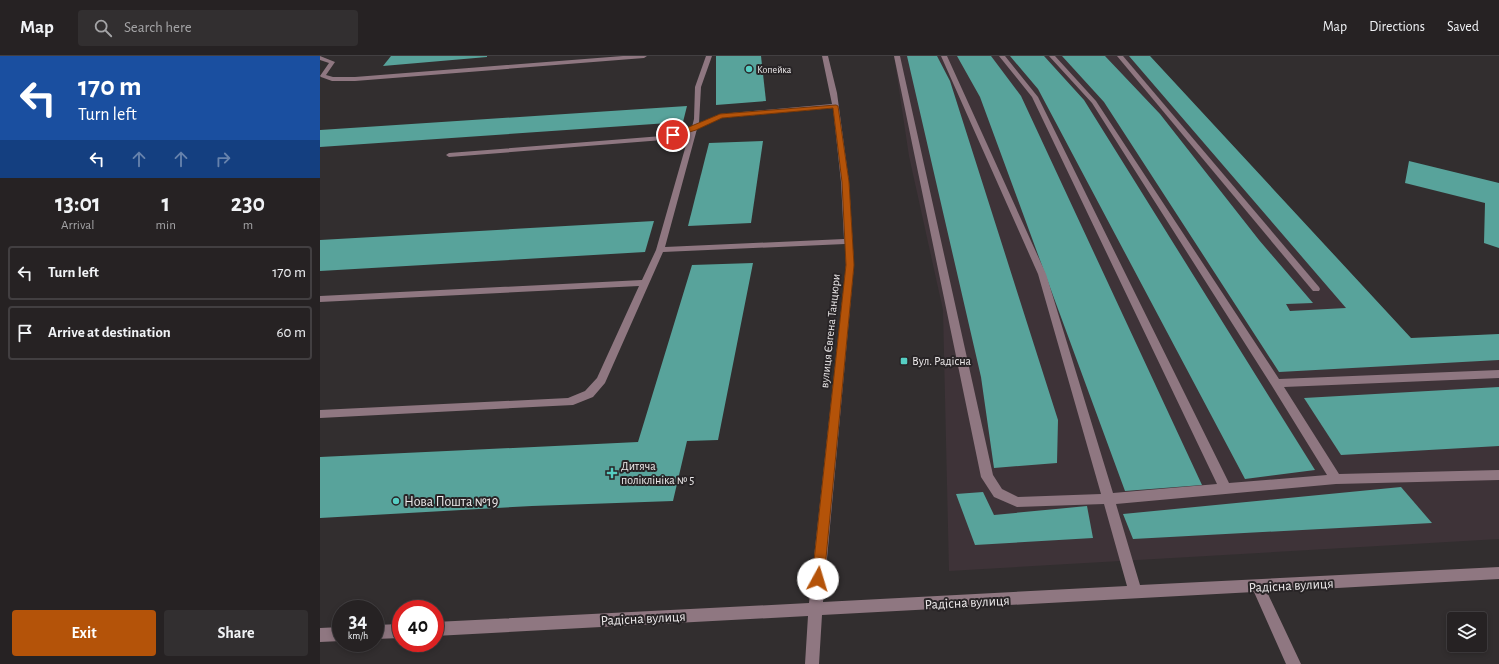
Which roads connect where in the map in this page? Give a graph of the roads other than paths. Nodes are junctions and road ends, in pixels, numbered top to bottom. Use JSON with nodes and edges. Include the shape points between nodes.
{"nodes":[{"id":1,"x":644,"y":56,"type":"edge"},
{"id":2,"x":709,"y":56,"type":"edge"},
{"id":3,"x":825,"y":56,"type":"edge"},
{"id":4,"x":897,"y":56,"type":"edge"},
{"id":5,"x":944,"y":56,"type":"edge"},
{"id":6,"x":1002,"y":56,"type":"edge"},
{"id":7,"x":1052,"y":56,"type":"edge"},
{"id":8,"x":1120,"y":56,"type":"edge"},
{"id":9,"x":320,"y":58,"type":"edge"},
{"id":10,"x":836,"y":106,"type":"junction"},
{"id":11,"x":694,"y":128,"type":"junction"},
{"id":12,"x":449,"y":155,"type":"dead end"},
{"id":13,"x":849,"y":241,"type":"junction"},
{"id":14,"x":660,"y":250,"type":"junction"},
{"id":15,"x":643,"y":283,"type":"junction"},
{"id":16,"x":1316,"y":289,"type":"dead end"},
{"id":17,"x":320,"y":299,"type":"edge"},
{"id":18,"x":1499,"y":374,"type":"edge"},
{"id":19,"x":1276,"y":383,"type":"junction"},
{"id":20,"x":320,"y":414,"type":"edge"},
{"id":21,"x":1499,"y":475,"type":"edge"},
{"id":22,"x":1336,"y":479,"type":"junction"},
{"id":23,"x":1225,"y":488,"type":"junction"},
{"id":24,"x":1108,"y":499,"type":"junction"},
{"id":25,"x":1499,"y":573,"type":"edge"},
{"id":26,"x":1258,"y":587,"type":"junction"},
{"id":27,"x":1136,"y":593,"type":"junction"},
{"id":28,"x":815,"y":610,"type":"junction"},
{"id":29,"x":444,"y":629,"type":"edge"},
{"id":30,"x":332,"y":634,"type":"edge"},
{"id":31,"x":320,"y":635,"type":"edge"},
{"id":32,"x":812,"y":664,"type":"edge"},
{"id":33,"x":1294,"y":664,"type":"edge"}],
"edges":[{"from":1,"to":9,"type":"street","via":[[355,79],[332,79],[322,76],[332,62]]},
{"from":2,"to":11,"type":"street","via":[[698,87],[697,119]]},
{"from":3,"to":10,"type":"street","name":"вулиця Євгена Танцюри"},
{"from":4,"to":24,"type":"street","via":[[987,476],[998,493],[1017,502]]},
{"from":5,"to":24,"type":"street","via":[[1042,274]]},
{"from":6,"to":23,"type":"street","via":[[1035,97]]},
{"from":7,"to":19,"type":"street","via":[[1094,102]]},
{"from":8,"to":16,"type":"street"},
{"from":10,"to":11,"type":"street","via":[[720,116]]},
{"from":10,"to":13,"type":"street","name":"вулиця Євгена Танцюри","via":[[846,182]]},
{"from":11,"to":12,"type":"street","via":[[663,138]]},
{"from":11,"to":14,"type":"street"},
{"from":13,"to":14,"type":"street"},
{"from":13,"to":28,"type":"street","name":"вулиця Євгена Танцюри","via":[[850,265]]},
{"from":14,"to":15,"type":"street"},
{"from":15,"to":17,"type":"street"},
{"from":15,"to":20,"type":"street","via":[[601,380],[589,394],[570,402]]},
{"from":18,"to":19,"type":"street"},
{"from":19,"to":22,"type":"street"},
{"from":21,"to":22,"type":"street"},
{"from":22,"to":23,"type":"street"},
{"from":23,"to":24,"type":"street"},
{"from":24,"to":27,"type":"street"},
{"from":25,"to":26,"type":"street","name":"Радісна вулиця"},
{"from":26,"to":27,"type":"street","name":"Радісна вулиця"},
{"from":26,"to":33,"type":"street"},
{"from":27,"to":28,"type":"street","name":"Радісна вулиця"},
{"from":28,"to":29,"type":"street","name":"Радісна вулиця"},
{"from":28,"to":32,"type":"street","name":"вулиця Євгена Танцюри"},
{"from":30,"to":31,"type":"street"}]}
